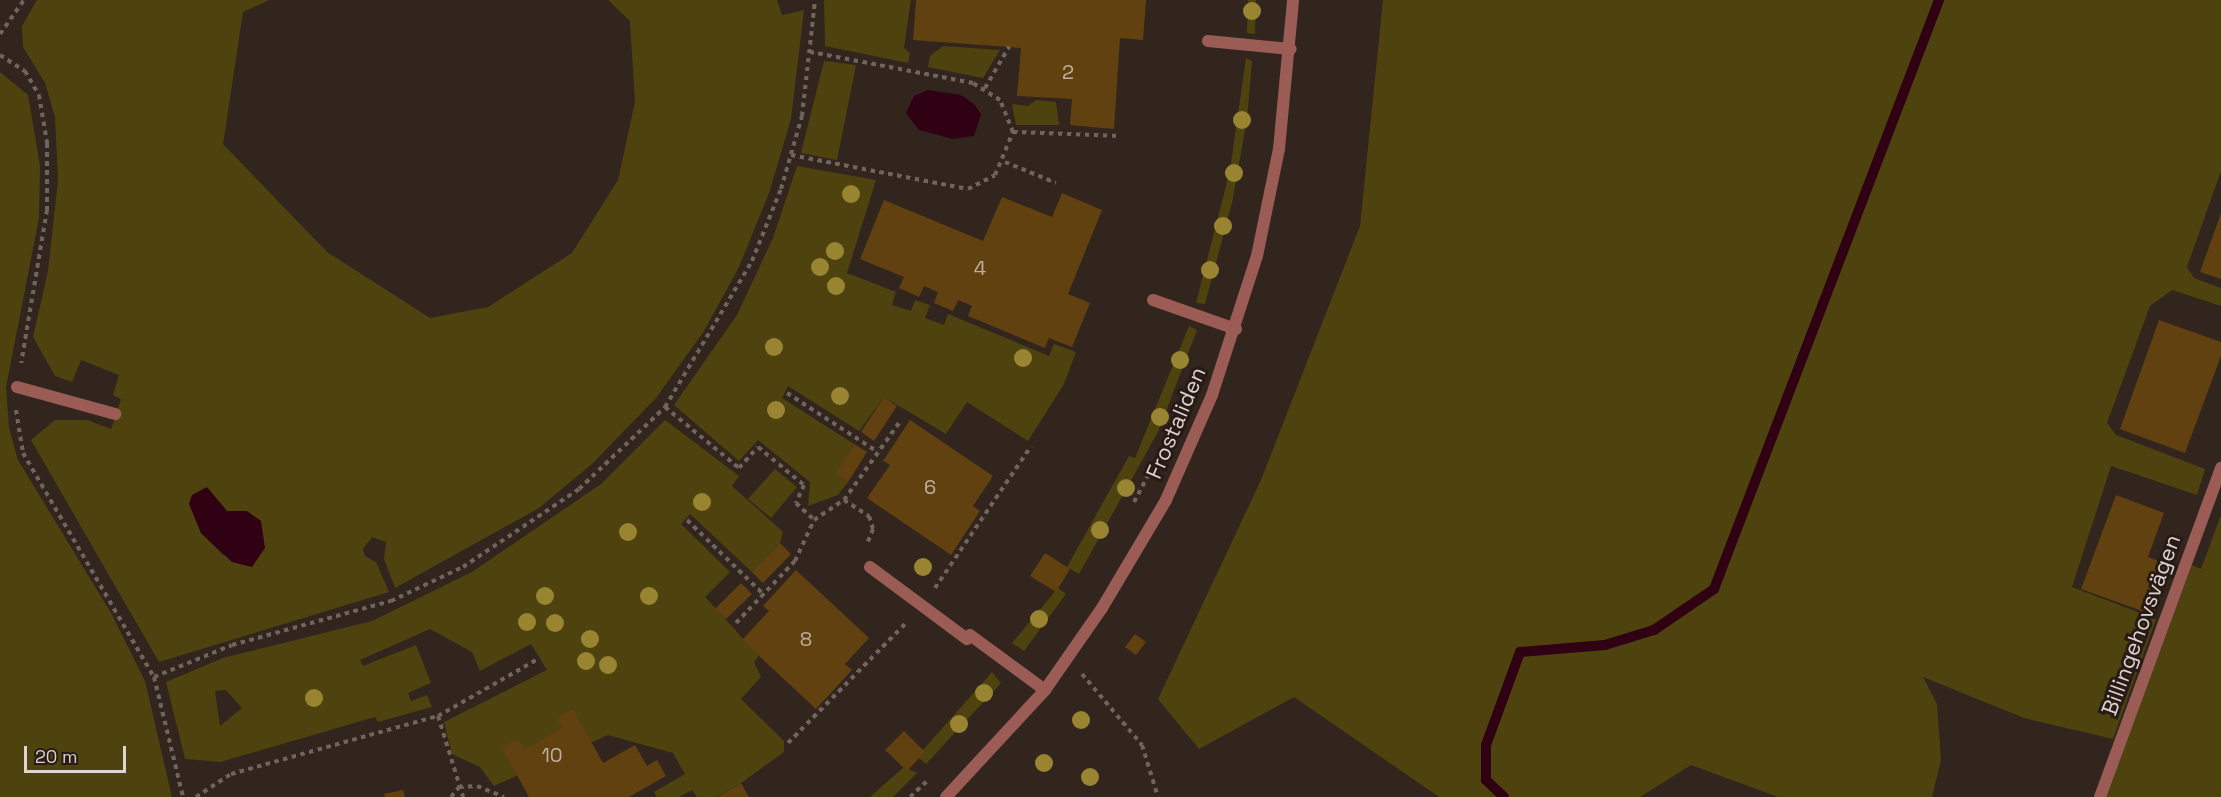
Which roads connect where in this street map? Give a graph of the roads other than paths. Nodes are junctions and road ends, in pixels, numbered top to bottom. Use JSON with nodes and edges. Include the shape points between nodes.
{"nodes":[{"id":1,"x":1293,"y":0,"type":"edge"},
{"id":2,"x":1208,"y":41,"type":"dead end"},
{"id":3,"x":1291,"y":49,"type":"junction"},
{"id":4,"x":1153,"y":300,"type":"dead end"},
{"id":5,"x":1236,"y":329,"type":"junction"},
{"id":6,"x":17,"y":387,"type":"dead end"},
{"id":7,"x":115,"y":414,"type":"dead end"},
{"id":8,"x":2221,"y":468,"type":"edge"},
{"id":9,"x":870,"y":567,"type":"dead end"},
{"id":10,"x":1045,"y":690,"type":"junction"},
{"id":11,"x":946,"y":797,"type":"edge"},
{"id":12,"x":2100,"y":797,"type":"edge"}],
"edges":[{"from":1,"to":3,"type":"street","name":"Frostaliden"},
{"from":2,"to":3,"type":"street"},
{"from":3,"to":5,"type":"street","name":"Frostaliden","via":[[1279,149]]},
{"from":4,"to":5,"type":"street"},
{"from":5,"to":10,"type":"street","name":"Frostaliden","via":[[1166,500]]},
{"from":6,"to":7,"type":"street"},
{"from":8,"to":12,"type":"street","name":"Billingehovsvägen"},
{"from":9,"to":10,"type":"street"},
{"from":10,"to":11,"type":"street","name":"Frostaliden"}]}
